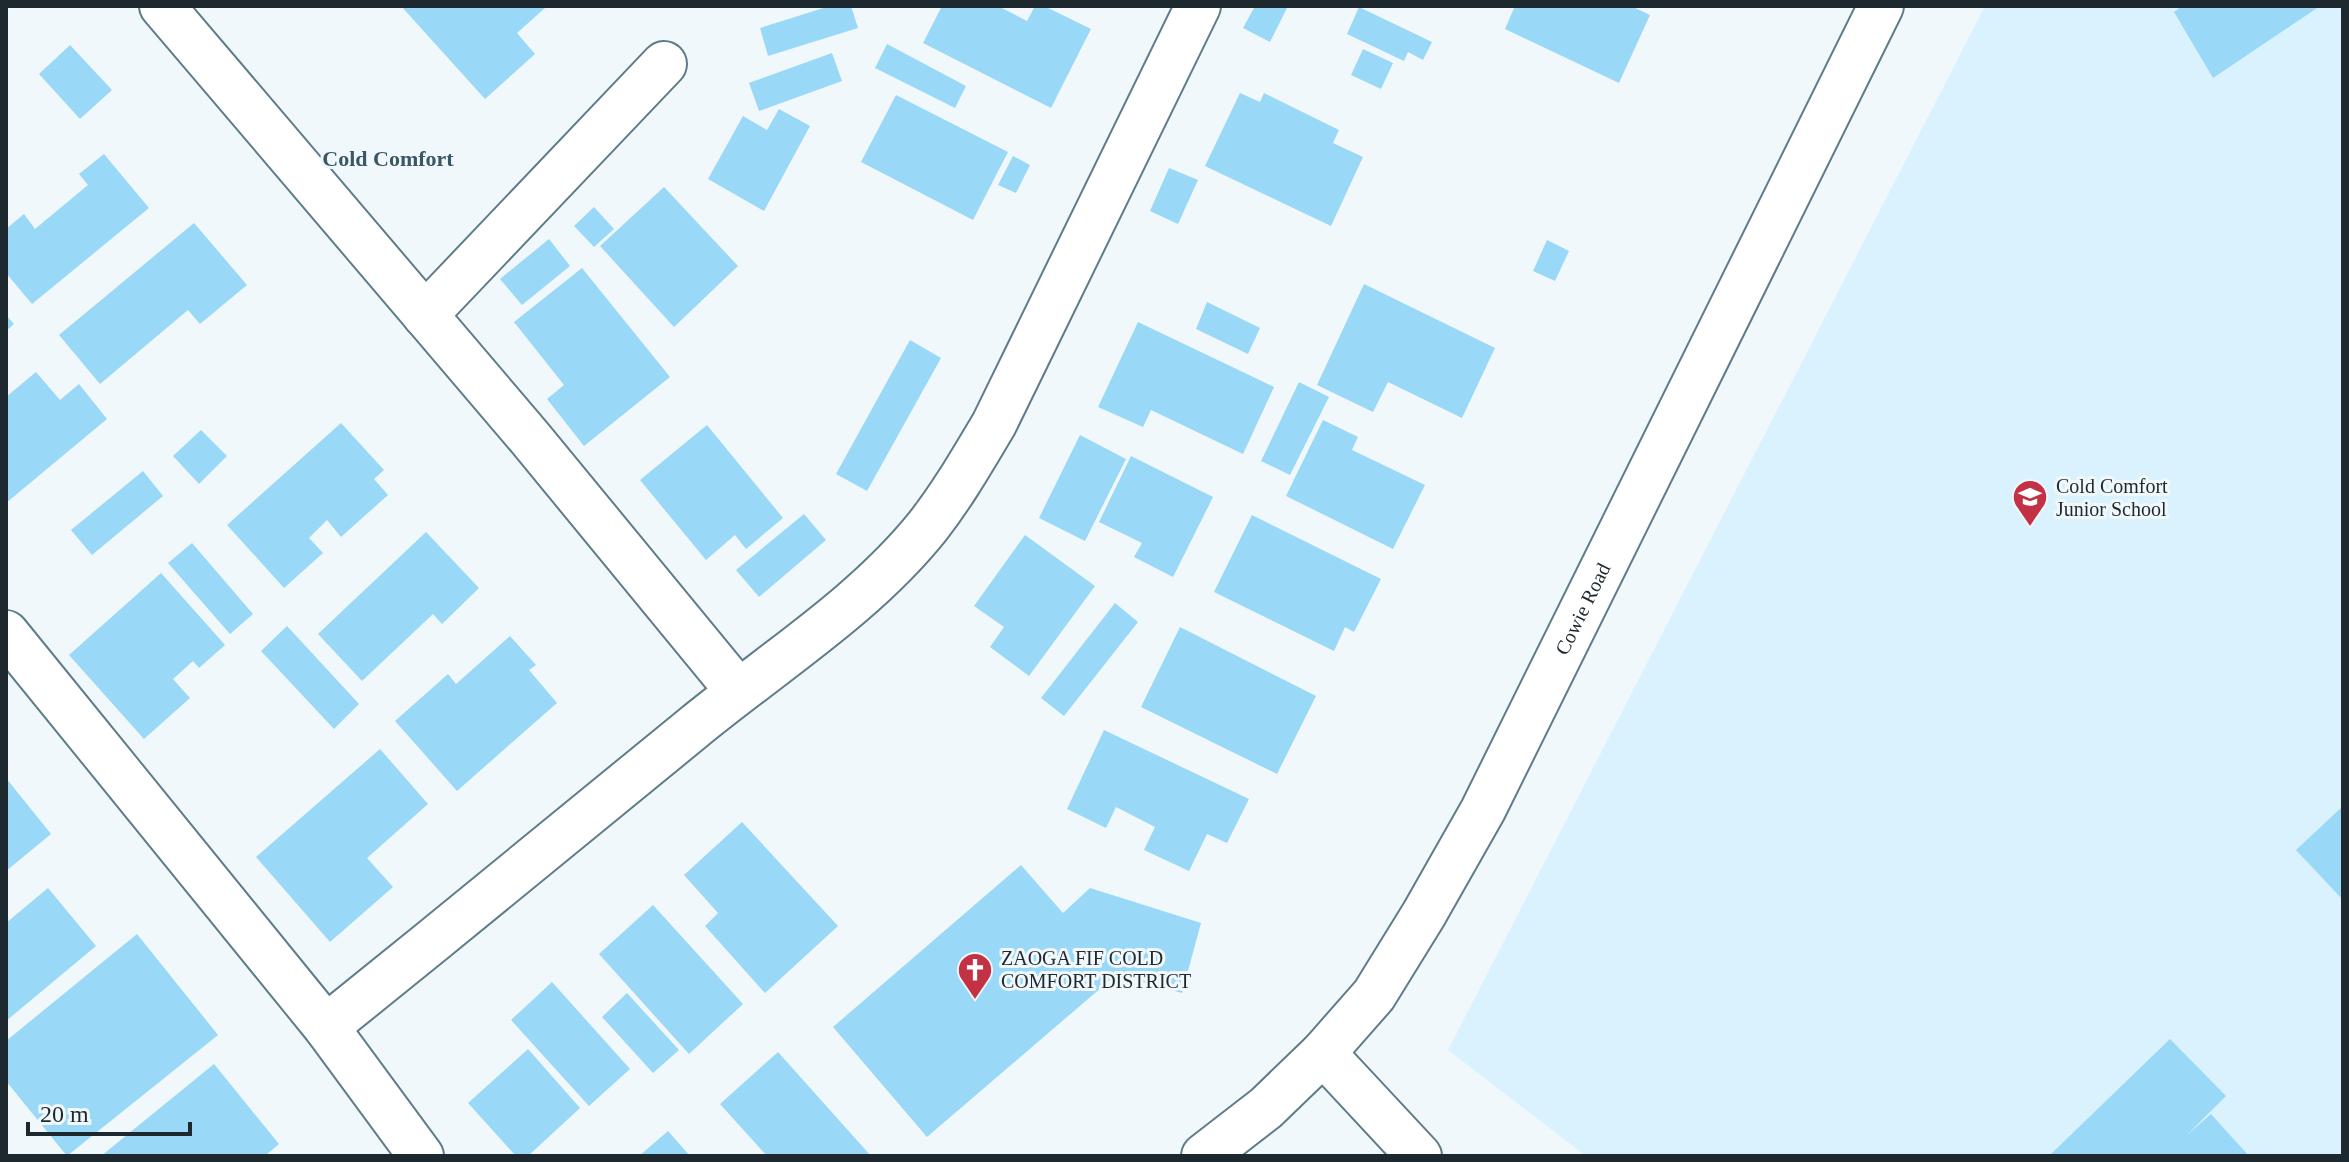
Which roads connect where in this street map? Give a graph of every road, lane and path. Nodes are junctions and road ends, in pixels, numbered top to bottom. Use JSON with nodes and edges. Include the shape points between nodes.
{"nodes":[{"id":1,"x":162,"y":6,"type":"edge"},
{"id":2,"x":1198,"y":6,"type":"edge"},
{"id":3,"x":1881,"y":6,"type":"edge"},
{"id":4,"x":664,"y":64,"type":"dead end"},
{"id":5,"x":425,"y":315,"type":"junction"},
{"id":6,"x":6,"y":633,"type":"edge"},
{"id":7,"x":738,"y":691,"type":"junction"},
{"id":8,"x":326,"y":1027,"type":"junction"},
{"id":9,"x":1323,"y":1053,"type":"junction"},
{"id":10,"x":421,"y":1156,"type":"edge"},
{"id":11,"x":1204,"y":1156,"type":"edge"},
{"id":12,"x":1419,"y":1156,"type":"edge"}],
"edges":[{"from":1,"to":5,"type":"street"},
{"from":2,"to":7,"type":"street","via":[[1008,396],[962,478],[927,527],[885,571]]},
{"from":3,"to":9,"type":"street","name":"Cowie Road","via":[[1483,810],[1374,995]]},
{"from":4,"to":5,"type":"street"},
{"from":5,"to":7,"type":"street"},
{"from":6,"to":8,"type":"street"},
{"from":7,"to":8,"type":"street"},
{"from":8,"to":10,"type":"street"},
{"from":9,"to":11,"type":"street","name":"Cowie Road","via":[[1266,1108]]},
{"from":9,"to":12,"type":"street"}]}
